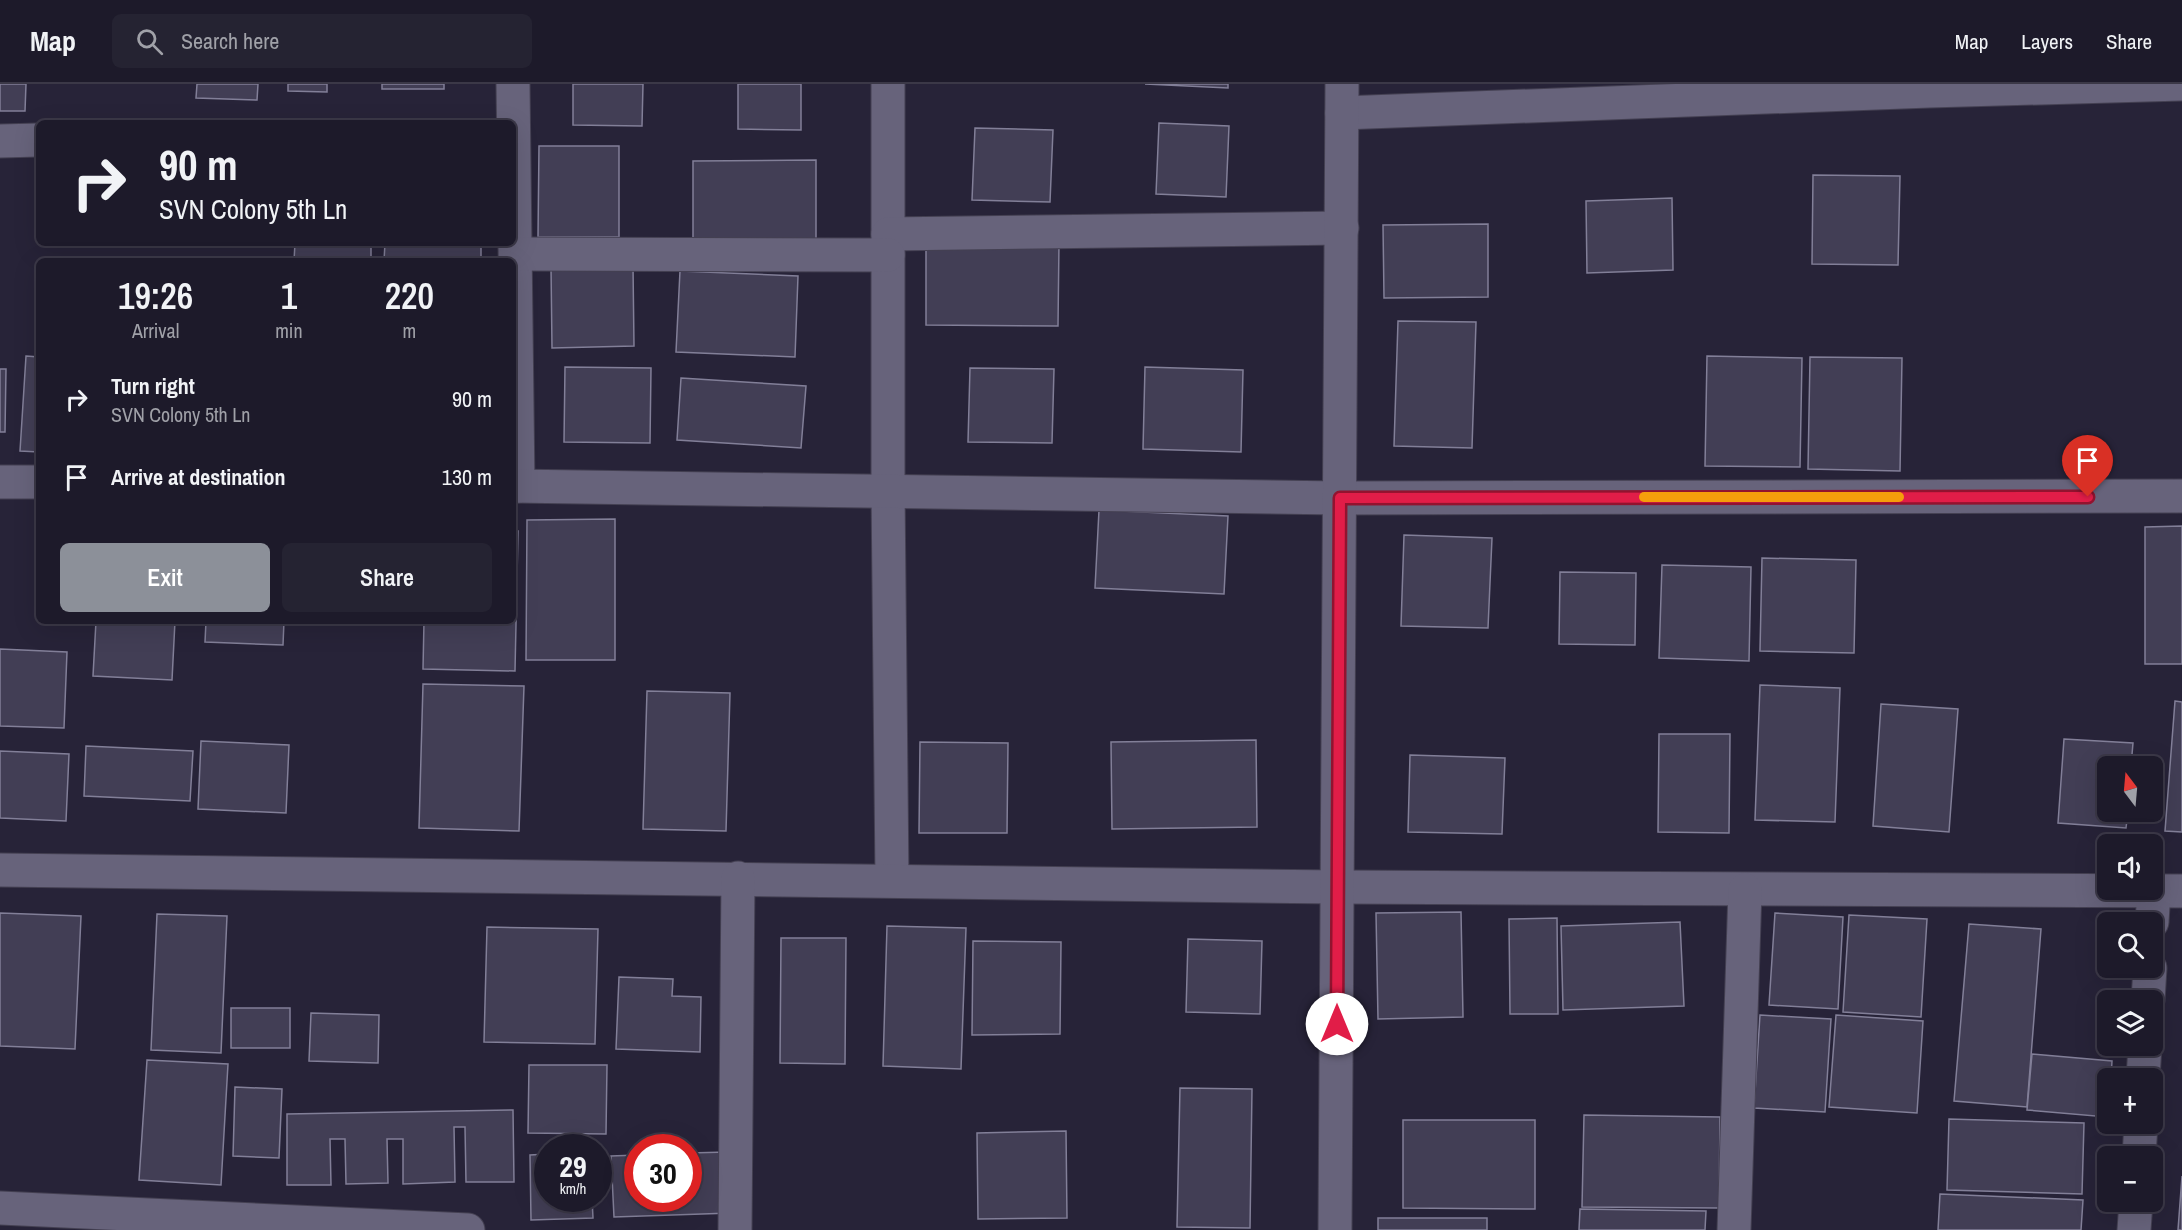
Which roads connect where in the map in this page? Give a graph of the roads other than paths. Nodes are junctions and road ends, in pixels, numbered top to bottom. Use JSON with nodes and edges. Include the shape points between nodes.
{"nodes":[{"id":1,"x":513,"y":84,"type":"edge"},
{"id":2,"x":888,"y":84,"type":"edge"},
{"id":3,"x":2182,"y":84,"type":"edge"},
{"id":4,"x":1929,"y":87,"type":"edge"},
{"id":5,"x":1342,"y":99,"type":"edge"},
{"id":6,"x":514,"y":120,"type":"edge"},
{"id":7,"x":36,"y":140,"type":"edge"},
{"id":8,"x":0,"y":141,"type":"edge"},
{"id":9,"x":1342,"y":228,"type":"junction"},
{"id":10,"x":888,"y":244,"type":"junction"},
{"id":11,"x":516,"y":246,"type":"edge"},
{"id":12,"x":516,"y":254,"type":"junction"},
{"id":13,"x":0,"y":482,"type":"edge"},
{"id":14,"x":36,"y":482,"type":"edge"},
{"id":15,"x":516,"y":486,"type":"edge"},
{"id":16,"x":888,"y":490,"type":"junction"},
{"id":17,"x":2182,"y":496,"type":"edge"},
{"id":18,"x":1340,"y":498,"type":"junction"},
{"id":19,"x":0,"y":870,"type":"edge"},
{"id":20,"x":738,"y":878,"type":"junction"},
{"id":21,"x":891,"y":879,"type":"junction"},
{"id":22,"x":1338,"y":886,"type":"junction"},
{"id":23,"x":1745,"y":890,"type":"junction"},
{"id":24,"x":2168,"y":890,"type":"edge"},
{"id":25,"x":2157,"y":912,"type":"edge"},
{"id":26,"x":0,"y":1208,"type":"edge"},
{"id":27,"x":2135,"y":1212,"type":"edge"},
{"id":28,"x":468,"y":1230,"type":"edge"},
{"id":29,"x":735,"y":1230,"type":"edge"},
{"id":30,"x":1335,"y":1230,"type":"edge"},
{"id":31,"x":1734,"y":1230,"type":"edge"},
{"id":32,"x":2134,"y":1230,"type":"edge"}],
"edges":[{"from":1,"to":6,"type":"street"},
{"from":2,"to":10,"type":"street"},
{"from":3,"to":4,"type":"street"},
{"from":4,"to":5,"type":"street"},
{"from":5,"to":9,"type":"street"},
{"from":7,"to":8,"type":"street"},
{"from":9,"to":10,"type":"street"},
{"from":9,"to":18,"type":"street"},
{"from":10,"to":12,"type":"street"},
{"from":10,"to":16,"type":"street"},
{"from":11,"to":12,"type":"street"},
{"from":12,"to":15,"type":"street"},
{"from":13,"to":14,"type":"street"},
{"from":15,"to":16,"type":"street"},
{"from":16,"to":18,"type":"street"},
{"from":16,"to":21,"type":"street"},
{"from":17,"to":18,"type":"street"},
{"from":18,"to":22,"type":"street"},
{"from":19,"to":20,"type":"street"},
{"from":20,"to":21,"type":"street"},
{"from":20,"to":29,"type":"street"},
{"from":21,"to":22,"type":"street"},
{"from":22,"to":23,"type":"street"},
{"from":22,"to":30,"type":"street"},
{"from":23,"to":24,"type":"street"},
{"from":23,"to":31,"type":"street"},
{"from":24,"to":25,"type":"street"},
{"from":26,"to":28,"type":"street"},
{"from":27,"to":32,"type":"street"}]}
